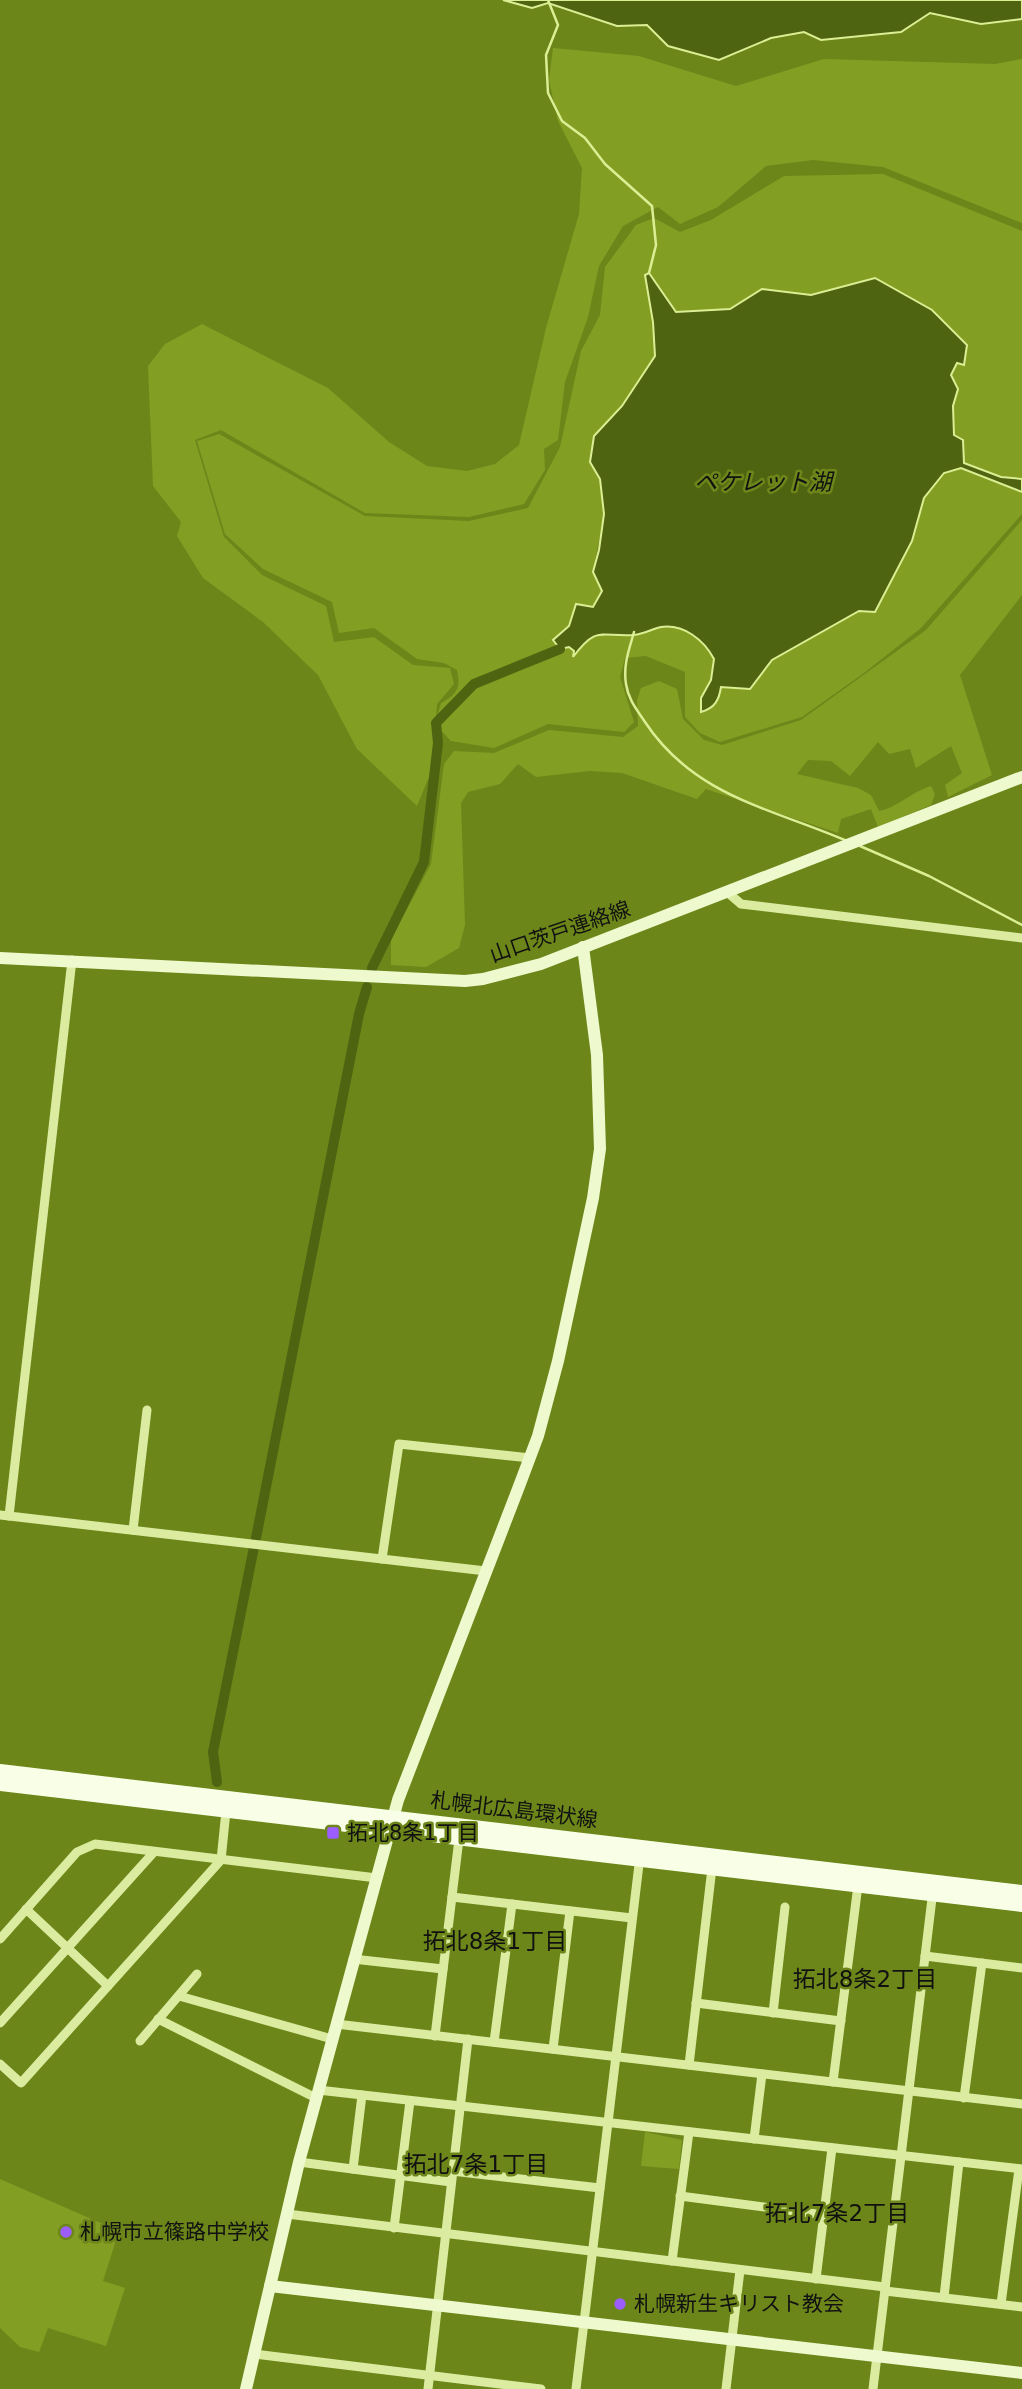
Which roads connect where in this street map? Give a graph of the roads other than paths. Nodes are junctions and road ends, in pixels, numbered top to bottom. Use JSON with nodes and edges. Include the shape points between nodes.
{"nodes":[{"id":1,"x":1022,"y":777,"type":"edge"},
{"id":2,"x":726,"y":891,"type":"junction"},
{"id":3,"x":1022,"y":938,"type":"edge"},
{"id":4,"x":583,"y":947,"type":"junction"},
{"id":5,"x":0,"y":958,"type":"edge"},
{"id":6,"x":72,"y":960,"type":"junction"},
{"id":7,"x":147,"y":1410,"type":"dead end"},
{"id":8,"x":530,"y":1458,"type":"junction"},
{"id":9,"x":5,"y":1516,"type":"edge"},
{"id":10,"x":133,"y":1530,"type":"junction"},
{"id":11,"x":382,"y":1559,"type":"junction"},
{"id":12,"x":486,"y":1571,"type":"junction"},
{"id":13,"x":0,"y":1771,"type":"edge"},
{"id":14,"x":0,"y":1784,"type":"edge"},
{"id":15,"x":226,"y":1811,"type":"junction"},
{"id":16,"x":392,"y":1824,"type":"junction"},
{"id":17,"x":459,"y":1839,"type":"junction"},
{"id":18,"x":154,"y":1852,"type":"junction"},
{"id":19,"x":640,"y":1853,"type":"junction"},
{"id":20,"x":221,"y":1860,"type":"junction"},
{"id":21,"x":712,"y":1868,"type":"junction"},
{"id":22,"x":377,"y":1878,"type":"junction"},
{"id":23,"x":858,"y":1885,"type":"junction"},
{"id":24,"x":933,"y":1888,"type":"junction"},
{"id":25,"x":1022,"y":1892,"type":"edge"},
{"id":26,"x":452,"y":1897,"type":"junction"},
{"id":27,"x":512,"y":1904,"type":"junction"},
{"id":28,"x":1022,"y":1905,"type":"edge"},
{"id":29,"x":785,"y":1907,"type":"dead end"},
{"id":30,"x":26,"y":1909,"type":"junction"},
{"id":31,"x":570,"y":1910,"type":"junction"},
{"id":32,"x":632,"y":1918,"type":"junction"},
{"id":33,"x":0,"y":1939,"type":"edge"},
{"id":34,"x":68,"y":1949,"type":"junction"},
{"id":35,"x":925,"y":1956,"type":"junction"},
{"id":36,"x":353,"y":1959,"type":"junction"},
{"id":37,"x":982,"y":1963,"type":"junction"},
{"id":38,"x":1022,"y":1968,"type":"edge"},
{"id":39,"x":443,"y":1969,"type":"junction"},
{"id":40,"x":197,"y":1974,"type":"dead end"},
{"id":41,"x":107,"y":1986,"type":"junction"},
{"id":42,"x":178,"y":1996,"type":"junction"},
{"id":43,"x":696,"y":2003,"type":"junction"},
{"id":44,"x":773,"y":2012,"type":"junction"},
{"id":45,"x":158,"y":2019,"type":"junction"},
{"id":46,"x":841,"y":2021,"type":"junction"},
{"id":47,"x":0,"y":2023,"type":"edge"},
{"id":48,"x":336,"y":2024,"type":"junction"},
{"id":49,"x":435,"y":2036,"type":"junction"},
{"id":50,"x":332,"y":2039,"type":"junction"},
{"id":51,"x":468,"y":2039,"type":"junction"},
{"id":52,"x":140,"y":2041,"type":"dead end"},
{"id":53,"x":494,"y":2042,"type":"junction"},
{"id":54,"x":553,"y":2049,"type":"junction"},
{"id":55,"x":616,"y":2056,"type":"junction"},
{"id":56,"x":0,"y":2064,"type":"edge"},
{"id":57,"x":689,"y":2065,"type":"junction"},
{"id":58,"x":762,"y":2074,"type":"junction"},
{"id":59,"x":833,"y":2082,"type":"junction"},
{"id":60,"x":908,"y":2091,"type":"junction"},
{"id":61,"x":317,"y":2094,"type":"junction"},
{"id":62,"x":362,"y":2095,"type":"junction"},
{"id":63,"x":964,"y":2098,"type":"junction"},
{"id":64,"x":410,"y":2101,"type":"junction"},
{"id":65,"x":1022,"y":2105,"type":"edge"},
{"id":66,"x":460,"y":2108,"type":"junction"},
{"id":67,"x":608,"y":2123,"type":"junction"},
{"id":68,"x":689,"y":2132,"type":"junction"},
{"id":69,"x":754,"y":2139,"type":"junction"},
{"id":70,"x":832,"y":2148,"type":"junction"},
{"id":71,"x":900,"y":2156,"type":"junction"},
{"id":72,"x":299,"y":2162,"type":"junction"},
{"id":73,"x":960,"y":2162,"type":"junction"},
{"id":74,"x":353,"y":2169,"type":"junction"},
{"id":75,"x":1021,"y":2169,"type":"edge"},
{"id":76,"x":452,"y":2171,"type":"junction"},
{"id":77,"x":401,"y":2175,"type":"junction"},
{"id":78,"x":451,"y":2182,"type":"junction"},
{"id":79,"x":600,"y":2188,"type":"junction"},
{"id":80,"x":680,"y":2196,"type":"junction"},
{"id":81,"x":287,"y":2214,"type":"junction"},
{"id":82,"x":824,"y":2215,"type":"junction"},
{"id":83,"x":394,"y":2228,"type":"junction"},
{"id":84,"x":445,"y":2234,"type":"junction"},
{"id":85,"x":593,"y":2251,"type":"junction"},
{"id":86,"x":672,"y":2261,"type":"junction"},
{"id":87,"x":740,"y":2270,"type":"junction"},
{"id":88,"x":816,"y":2279,"type":"junction"},
{"id":89,"x":270,"y":2286,"type":"junction"},
{"id":90,"x":885,"y":2289,"type":"junction"},
{"id":91,"x":944,"y":2297,"type":"junction"},
{"id":92,"x":1001,"y":2304,"type":"junction"},
{"id":93,"x":437,"y":2305,"type":"junction"},
{"id":94,"x":1022,"y":2307,"type":"edge"},
{"id":95,"x":585,"y":2322,"type":"junction"},
{"id":96,"x":732,"y":2339,"type":"junction"},
{"id":97,"x":254,"y":2354,"type":"junction"},
{"id":98,"x":877,"y":2356,"type":"junction"},
{"id":99,"x":1022,"y":2373,"type":"edge"},
{"id":100,"x":430,"y":2376,"type":"junction"},
{"id":101,"x":246,"y":2389,"type":"edge"},
{"id":102,"x":429,"y":2389,"type":"edge"},
{"id":103,"x":541,"y":2389,"type":"edge"},
{"id":104,"x":576,"y":2389,"type":"edge"},
{"id":105,"x":726,"y":2389,"type":"edge"},
{"id":106,"x":873,"y":2389,"type":"edge"}],
"edges":[{"from":1,"to":2,"type":"street","name":"山口茨戸連絡線"},
{"from":2,"to":3,"type":"street","via":[[741,904]]},
{"from":2,"to":4,"type":"street","name":"山口茨戸連絡線"},
{"from":4,"to":6,"type":"street","name":"山口茨戸連絡線","via":[[541,964],[465,981]]},
{"from":4,"to":8,"type":"street","via":[[597,1055],[600,1149],[558,1361]]},
{"from":5,"to":6,"type":"street","name":"山口茨戸連絡線"},
{"from":6,"to":9,"type":"street"},
{"from":7,"to":10,"type":"street"},
{"from":8,"to":11,"type":"street","via":[[399,1444]]},
{"from":8,"to":12,"type":"street"},
{"from":9,"to":10,"type":"street"},
{"from":10,"to":11,"type":"street"},
{"from":11,"to":12,"type":"street"},
{"from":12,"to":16,"type":"street","via":[[407,1771]]},
{"from":13,"to":16,"type":"main road","name":"札幌北広島環状線"},
{"from":14,"to":15,"type":"main road","name":"札幌北広島環状線"},
{"from":15,"to":16,"type":"main road","name":"札幌北広島環状線"},
{"from":15,"to":20,"type":"street"},
{"from":16,"to":17,"type":"main road","name":"札幌北広島環状線"},
{"from":16,"to":19,"type":"main road","name":"札幌北広島環状線"},
{"from":16,"to":22,"type":"street"},
{"from":17,"to":19,"type":"main road","name":"札幌北広島環状線"},
{"from":17,"to":26,"type":"street"},
{"from":18,"to":20,"type":"street"},
{"from":18,"to":30,"type":"street","via":[[95,1844],[77,1852]]},
{"from":18,"to":34,"type":"street"},
{"from":19,"to":21,"type":"main road","name":"札幌北広島環状線"},
{"from":19,"to":24,"type":"main road","name":"札幌北広島環状線"},
{"from":19,"to":32,"type":"street"},
{"from":20,"to":22,"type":"street"},
{"from":20,"to":41,"type":"street"},
{"from":21,"to":23,"type":"main road","name":"札幌北広島環状線"},
{"from":21,"to":43,"type":"street"},
{"from":22,"to":36,"type":"street"},
{"from":23,"to":24,"type":"main road","name":"札幌北広島環状線"},
{"from":23,"to":46,"type":"street"},
{"from":24,"to":25,"type":"main road","name":"札幌北広島環状線"},
{"from":24,"to":28,"type":"main road","name":"札幌北広島環状線"},
{"from":24,"to":35,"type":"street"},
{"from":26,"to":27,"type":"street"},
{"from":26,"to":39,"type":"street"},
{"from":27,"to":31,"type":"street"},
{"from":27,"to":53,"type":"street"},
{"from":29,"to":44,"type":"street"},
{"from":30,"to":33,"type":"street"},
{"from":30,"to":34,"type":"street"},
{"from":31,"to":32,"type":"street"},
{"from":31,"to":54,"type":"street"},
{"from":32,"to":55,"type":"street"},
{"from":34,"to":41,"type":"street"},
{"from":34,"to":47,"type":"street"},
{"from":35,"to":37,"type":"street"},
{"from":35,"to":60,"type":"street"},
{"from":36,"to":39,"type":"street"},
{"from":36,"to":48,"type":"street"},
{"from":37,"to":38,"type":"street"},
{"from":37,"to":63,"type":"street"},
{"from":39,"to":49,"type":"street"},
{"from":40,"to":42,"type":"street"},
{"from":41,"to":56,"type":"street","via":[[21,2083]]},
{"from":42,"to":45,"type":"street"},
{"from":42,"to":50,"type":"street"},
{"from":43,"to":44,"type":"street"},
{"from":43,"to":57,"type":"street"},
{"from":44,"to":46,"type":"street"},
{"from":45,"to":52,"type":"street"},
{"from":45,"to":61,"type":"street"},
{"from":46,"to":59,"type":"street"},
{"from":48,"to":49,"type":"street"},
{"from":48,"to":50,"type":"street"},
{"from":49,"to":51,"type":"street"},
{"from":50,"to":61,"type":"street"},
{"from":51,"to":53,"type":"street"},
{"from":51,"to":66,"type":"street"},
{"from":53,"to":54,"type":"street"},
{"from":54,"to":55,"type":"street"},
{"from":55,"to":57,"type":"street"},
{"from":55,"to":67,"type":"street"},
{"from":57,"to":58,"type":"street"},
{"from":58,"to":59,"type":"street"},
{"from":58,"to":69,"type":"street"},
{"from":59,"to":60,"type":"street"},
{"from":60,"to":63,"type":"street"},
{"from":60,"to":71,"type":"street"},
{"from":61,"to":62,"type":"street"},
{"from":61,"to":72,"type":"street"},
{"from":62,"to":64,"type":"street"},
{"from":62,"to":74,"type":"street"},
{"from":63,"to":65,"type":"street"},
{"from":64,"to":66,"type":"street"},
{"from":64,"to":77,"type":"street"},
{"from":66,"to":67,"type":"street"},
{"from":66,"to":76,"type":"street"},
{"from":67,"to":68,"type":"street"},
{"from":67,"to":79,"type":"street"},
{"from":68,"to":69,"type":"street"},
{"from":68,"to":80,"type":"street"},
{"from":69,"to":70,"type":"street"},
{"from":70,"to":71,"type":"street"},
{"from":70,"to":82,"type":"street"},
{"from":71,"to":73,"type":"street"},
{"from":71,"to":90,"type":"street"},
{"from":72,"to":74,"type":"street"},
{"from":72,"to":81,"type":"street"},
{"from":73,"to":75,"type":"street"},
{"from":73,"to":91,"type":"street"},
{"from":74,"to":77,"type":"street"},
{"from":75,"to":92,"type":"street"},
{"from":76,"to":78,"type":"street"},
{"from":76,"to":79,"type":"street"},
{"from":77,"to":78,"type":"street"},
{"from":77,"to":83,"type":"street"},
{"from":78,"to":84,"type":"street"},
{"from":79,"to":85,"type":"street"},
{"from":80,"to":82,"type":"street"},
{"from":80,"to":86,"type":"street"},
{"from":81,"to":83,"type":"street"},
{"from":81,"to":89,"type":"street"},
{"from":82,"to":88,"type":"street"},
{"from":83,"to":84,"type":"street"},
{"from":84,"to":85,"type":"street"},
{"from":84,"to":93,"type":"street"},
{"from":85,"to":86,"type":"street"},
{"from":85,"to":95,"type":"street"},
{"from":86,"to":87,"type":"street"},
{"from":87,"to":88,"type":"street"},
{"from":87,"to":96,"type":"street"},
{"from":88,"to":90,"type":"street"},
{"from":89,"to":93,"type":"street"},
{"from":89,"to":97,"type":"street"},
{"from":90,"to":91,"type":"street"},
{"from":90,"to":98,"type":"street"},
{"from":91,"to":92,"type":"street"},
{"from":92,"to":94,"type":"street"},
{"from":93,"to":95,"type":"street"},
{"from":93,"to":100,"type":"street"},
{"from":95,"to":96,"type":"street"},
{"from":95,"to":104,"type":"street"},
{"from":96,"to":98,"type":"street"},
{"from":96,"to":105,"type":"street"},
{"from":97,"to":100,"type":"street"},
{"from":97,"to":101,"type":"street"},
{"from":98,"to":99,"type":"street"},
{"from":98,"to":106,"type":"street"},
{"from":100,"to":102,"type":"street"},
{"from":100,"to":103,"type":"street"}]}
